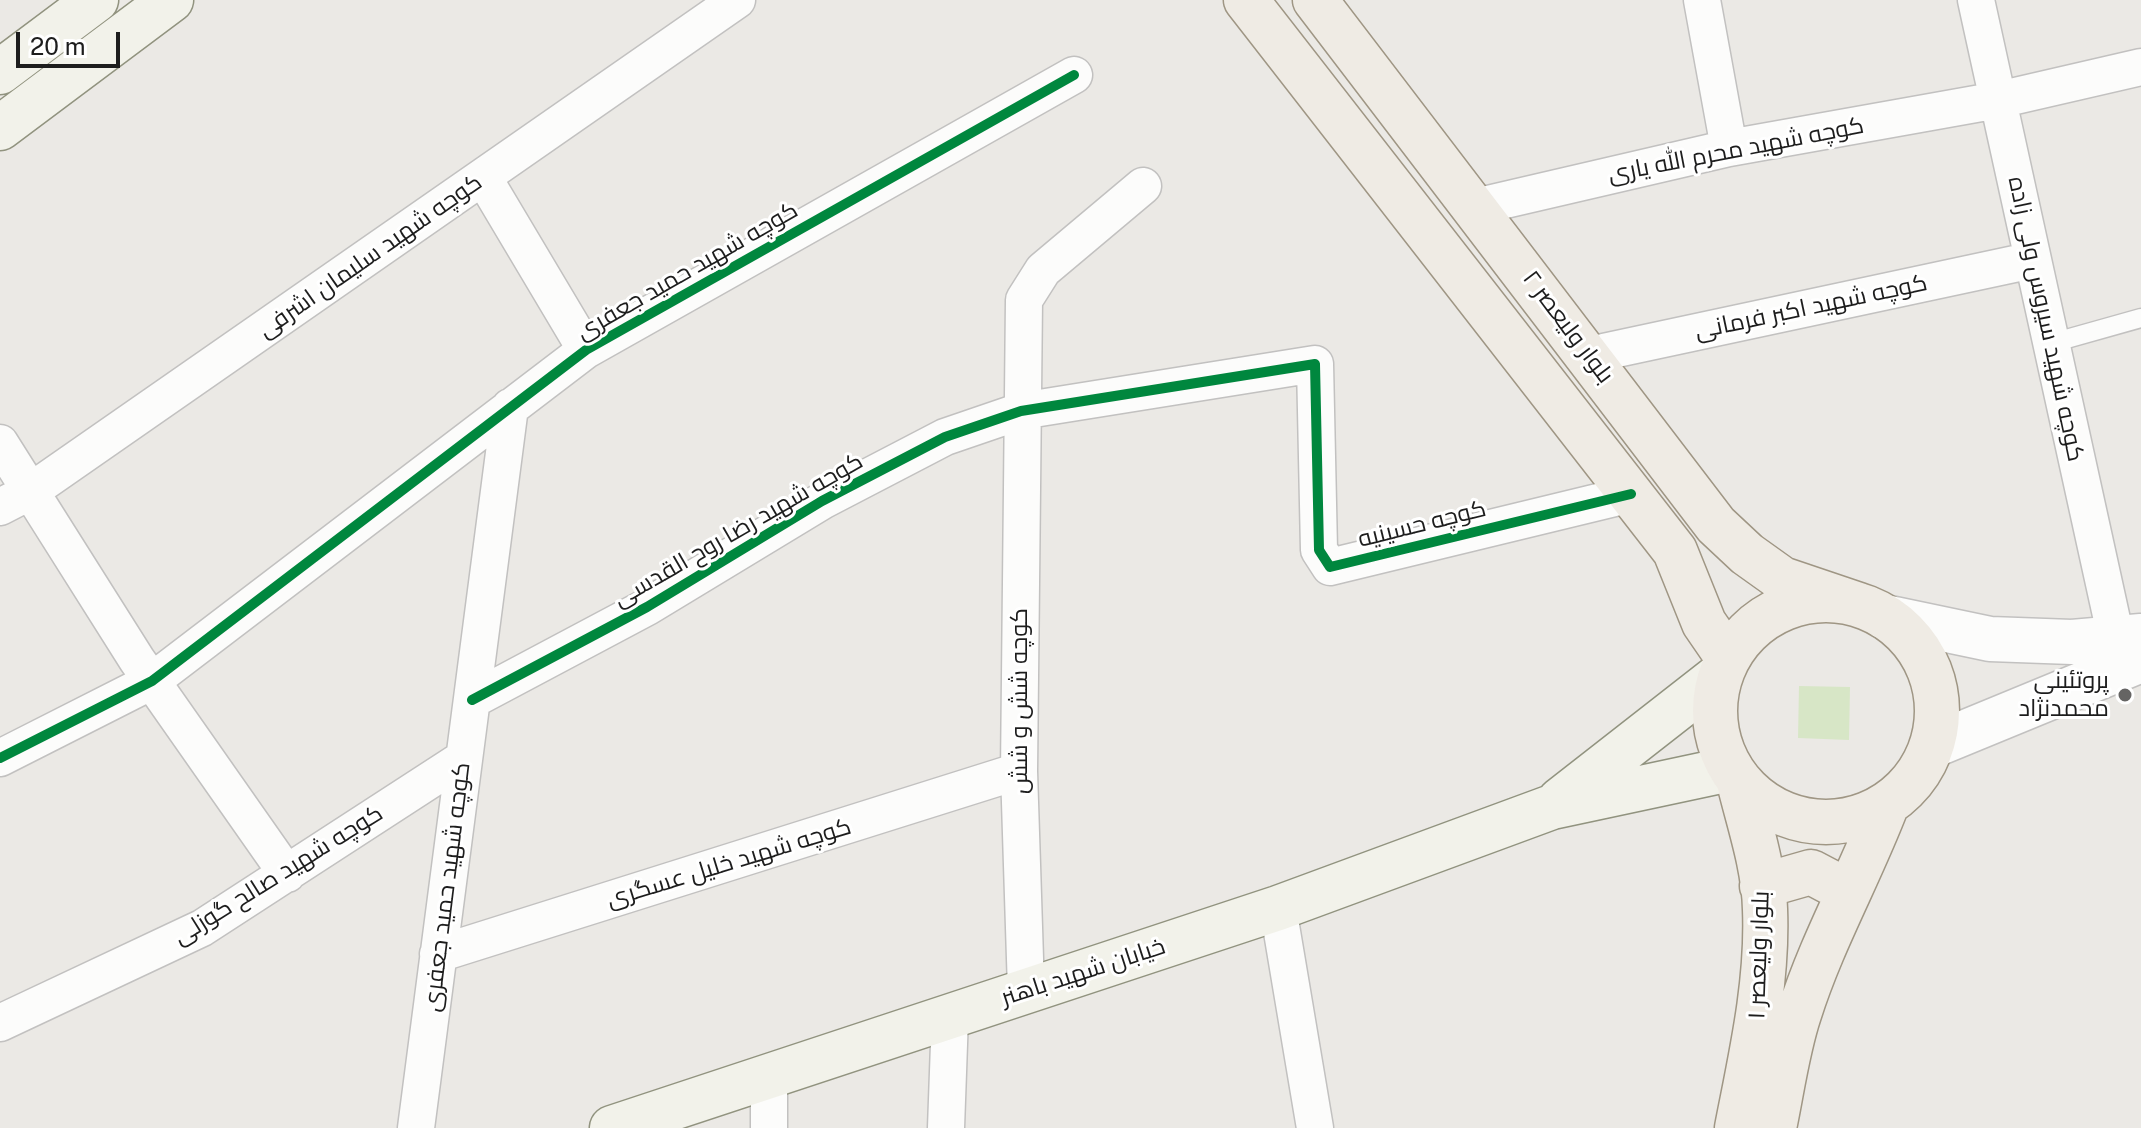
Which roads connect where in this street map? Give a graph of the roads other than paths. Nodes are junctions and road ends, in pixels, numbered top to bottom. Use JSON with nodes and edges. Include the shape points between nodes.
{"nodes":[{"id":1,"x":171,"y":0,"type":"edge"},
{"id":2,"x":735,"y":0,"type":"edge"},
{"id":3,"x":1246,"y":0,"type":"edge"},
{"id":4,"x":1315,"y":0,"type":"edge"},
{"id":5,"x":1702,"y":0,"type":"edge"},
{"id":6,"x":1976,"y":0,"type":"edge"},
{"id":7,"x":74,"y":7,"type":"edge"},
{"id":8,"x":2141,"y":67,"type":"edge"},
{"id":9,"x":0,"y":72,"type":"edge"},
{"id":10,"x":1074,"y":75,"type":"dead end"},
{"id":11,"x":1998,"y":100,"type":"junction"},
{"id":12,"x":0,"y":128,"type":"edge"},
{"id":13,"x":1729,"y":148,"type":"junction"},
{"id":14,"x":483,"y":177,"type":"junction"},
{"id":15,"x":1143,"y":186,"type":"dead end"},
{"id":16,"x":1475,"y":207,"type":"junction"},
{"id":17,"x":2033,"y":260,"type":"junction"},
{"id":18,"x":2141,"y":318,"type":"edge"},
{"id":19,"x":2052,"y":343,"type":"junction"},
{"id":20,"x":586,"y":350,"type":"junction"},
{"id":21,"x":1589,"y":355,"type":"junction"},
{"id":22,"x":1315,"y":364,"type":"joint"},
{"id":23,"x":510,"y":407,"type":"junction"},
{"id":24,"x":1021,"y":411,"type":"junction"},
{"id":25,"x":0,"y":443,"type":"edge"},
{"id":26,"x":1631,"y":494,"type":"junction"},
{"id":27,"x":15,"y":499,"type":"edge"},
{"id":28,"x":1771,"y":571,"type":"junction"},
{"id":29,"x":1872,"y":611,"type":"junction"},
{"id":30,"x":2133,"y":645,"type":"edge"},
{"id":31,"x":1717,"y":652,"type":"junction"},
{"id":32,"x":152,"y":681,"type":"junction"},
{"id":33,"x":472,"y":700,"type":"junction"},
{"id":34,"x":1932,"y":746,"type":"junction"},
{"id":35,"x":0,"y":758,"type":"edge"},
{"id":36,"x":464,"y":758,"type":"junction"},
{"id":37,"x":1019,"y":771,"type":"junction"},
{"id":38,"x":1735,"y":776,"type":"junction"},
{"id":39,"x":1887,"y":804,"type":"junction"},
{"id":40,"x":1552,"y":807,"type":"junction"},
{"id":41,"x":287,"y":874,"type":"junction"},
{"id":42,"x":1762,"y":886,"type":"junction"},
{"id":43,"x":1849,"y":892,"type":"junction"},
{"id":44,"x":1278,"y":908,"type":"junction"},
{"id":45,"x":438,"y":954,"type":"junction"},
{"id":46,"x":1026,"y":990,"type":"junction"},
{"id":47,"x":950,"y":1016,"type":"junction"},
{"id":48,"x":0,"y":1023,"type":"edge"},
{"id":49,"x":769,"y":1076,"type":"junction"},
{"id":50,"x":416,"y":1128,"type":"edge"},
{"id":51,"x":612,"y":1128,"type":"edge"},
{"id":52,"x":769,"y":1128,"type":"edge"},
{"id":53,"x":946,"y":1128,"type":"edge"},
{"id":54,"x":1315,"y":1128,"type":"edge"},
{"id":55,"x":1737,"y":1128,"type":"edge"},
{"id":56,"x":1774,"y":1128,"type":"edge"}],
"edges":[{"from":1,"to":12,"type":"main road"},
{"from":2,"to":14,"type":"street","name":"کوچه شهید سلیمان اشرفی"},
{"from":3,"to":26,"type":"main road"},
{"from":4,"to":16,"type":"main road","name":"بلوار ولیعصر ۲"},
{"from":5,"to":13,"type":"street"},
{"from":6,"to":11,"type":"street","name":"کوچه شهید سیروس ولی زاده"},
{"from":7,"to":9,"type":"main road"},
{"from":8,"to":11,"type":"street","name":"کوچه شهید محرم الله یاری"},
{"from":10,"to":20,"type":"street","name":"کوچه شهید حمید جعفری"},
{"from":11,"to":13,"type":"street","name":"کوچه شهید محرم الله یاری"},
{"from":11,"to":17,"type":"street","name":"کوچه شهید سیروس ولی زاده"},
{"from":13,"to":16,"type":"street","name":"کوچه شهید محرم الله یاری"},
{"from":14,"to":20,"type":"street"},
{"from":14,"to":27,"type":"street","name":"کوچه شهید سلیمان اشرفی"},
{"from":15,"to":24,"type":"street","name":"کوچه شش و شش","via":[[1043,270],[1024,300]]},
{"from":16,"to":21,"type":"main road","name":"بلوار ولیعصر ۲"},
{"from":17,"to":19,"type":"street","name":"کوچه شهید سیروس ولی زاده"},
{"from":17,"to":21,"type":"street","name":"کوچه شهید اکبر فرمانی"},
{"from":18,"to":19,"type":"lane"},
{"from":19,"to":30,"type":"street","name":"کوچه شهید سیروس ولی زاده"},
{"from":20,"to":23,"type":"street","name":"کوچه شهید حمید جعفری"},
{"from":21,"to":28,"type":"main road","name":"بلوار ولیعصر ۲","via":[[1716,525]]},
{"from":22,"to":24,"type":"street","name":"کوچه شهید رضا روح القدسی"},
{"from":22,"to":26,"type":"street","name":"کوچه حسینیه","via":[[1319,550],[1330,567]]},
{"from":23,"to":32,"type":"street","name":"کوچه شهید حمید جعفری"},
{"from":23,"to":33,"type":"street","name":"کوچه شهید حمید جعفری"},
{"from":24,"to":33,"type":"street","name":"کوچه شهید رضا روح القدسی","via":[[945,437],[822,501],[647,607]]},
{"from":24,"to":37,"type":"street","name":"کوچه شش و شش"},
{"from":25,"to":27,"type":"street"},
{"from":26,"to":31,"type":"main road","via":[[1675,551]]},
{"from":27,"to":32,"type":"street"},
{"from":28,"to":29,"type":"main road","name":"بلوار ولیعصر ۲"},
{"from":28,"to":31,"type":"main road","via":[[1751,612]]},
{"from":29,"to":30,"type":"street","via":[[1990,639]]},
{"from":29,"to":31,"type":"main road","via":[[1829,600],[1785,609]]},
{"from":29,"to":34,"type":"main road","via":[[1913,641],[1931,673],[1938,710]]},
{"from":30,"to":34,"type":"street"},
{"from":31,"to":38,"type":"main road","via":[[1715,724]]},
{"from":31,"to":40,"type":"main road","name":"خیابان شهید باهنر"},
{"from":32,"to":35,"type":"street","name":"کوچه شهید حمید جعفری"},
{"from":32,"to":41,"type":"street"},
{"from":33,"to":36,"type":"street","name":"کوچه شهید حمید جعفری"},
{"from":34,"to":39,"type":"main road","via":[[1915,779]]},
{"from":36,"to":41,"type":"street","name":"کوچه شهید صالح گوزلی"},
{"from":36,"to":45,"type":"street","name":"کوچه شهید حمید جعفری"},
{"from":37,"to":45,"type":"street","name":"کوچه شهید خلیل عسگری"},
{"from":37,"to":46,"type":"street","name":"کوچه شش و شش"},
{"from":38,"to":39,"type":"main road","via":[[1763,804],[1793,818],[1858,818]]},
{"from":38,"to":40,"type":"main road","name":"خیابان شهید باهنر"},
{"from":38,"to":42,"type":"main road","name":"بلوار ولیعصر ۱"},
{"from":39,"to":43,"type":"main road","name":"بلوار ولیعصر ۱"},
{"from":40,"to":44,"type":"main road","name":"خیابان شهید باهنر"},
{"from":41,"to":48,"type":"street","name":"کوچه شهید صالح گوزلی","via":[[202,928]]},
{"from":42,"to":43,"type":"main road","via":[[1811,872]]},
{"from":42,"to":55,"type":"main road","name":"بلوار ولیعصر ۱","via":[[1761,1006]]},
{"from":43,"to":56,"type":"main road","name":"بلوار ولیعصر ۱","via":[[1798,1016]]},
{"from":44,"to":46,"type":"main road","name":"خیابان شهید باهنر"},
{"from":44,"to":54,"type":"street"},
{"from":45,"to":50,"type":"street","name":"کوچه شهید حمید جعفری"},
{"from":46,"to":47,"type":"main road","name":"خیابان شهید باهنر"},
{"from":47,"to":49,"type":"main road","name":"خیابان شهید باهنر"},
{"from":47,"to":53,"type":"street"},
{"from":49,"to":51,"type":"main road","name":"خیابان شهید باهنر"},
{"from":49,"to":52,"type":"street"}]}
